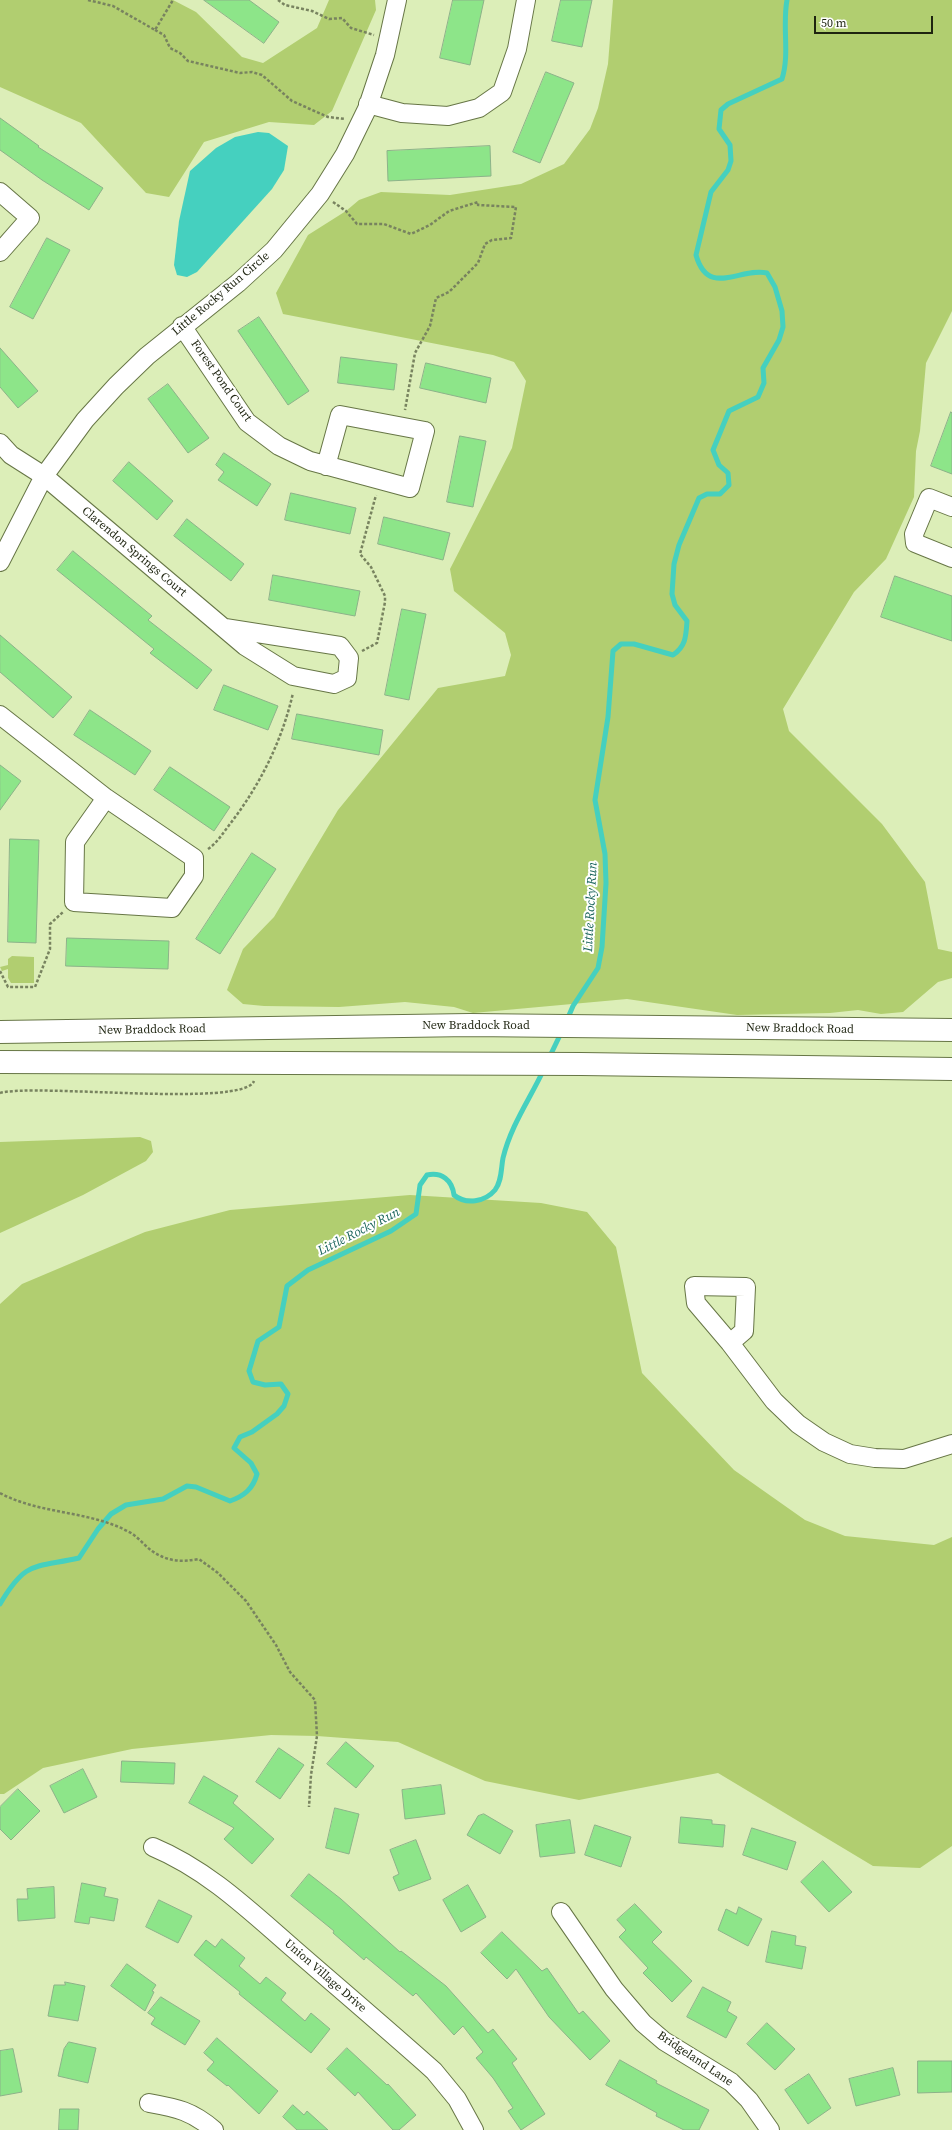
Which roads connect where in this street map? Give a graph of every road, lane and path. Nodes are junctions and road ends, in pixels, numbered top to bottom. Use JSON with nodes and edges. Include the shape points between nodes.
{"nodes":[{"id":1,"x":88,"y":0,"type":"edge"},
{"id":2,"x":174,"y":0,"type":"edge"},
{"id":3,"x":278,"y":0,"type":"edge"},
{"id":4,"x":397,"y":0,"type":"edge"},
{"id":5,"x":526,"y":0,"type":"edge"},
{"id":6,"x":156,"y":30,"type":"junction"},
{"id":7,"x":389,"y":38,"type":"junction"},
{"id":8,"x":368,"y":104,"type":"junction"},
{"id":9,"x":359,"y":125,"type":"junction"},
{"id":10,"x":0,"y":192,"type":"edge"},
{"id":11,"x":320,"y":194,"type":"junction"},
{"id":12,"x":0,"y":252,"type":"edge"},
{"id":13,"x":182,"y":326,"type":"junction"},
{"id":14,"x":402,"y":426,"type":"junction"},
{"id":15,"x":0,"y":443,"type":"edge"},
{"id":16,"x":326,"y":466,"type":"junction"},
{"id":17,"x":44,"y":476,"type":"junction"},
{"id":18,"x":380,"y":480,"type":"junction"},
{"id":19,"x":952,"y":508,"type":"edge"},
{"id":20,"x":952,"y":558,"type":"edge"},
{"id":21,"x":0,"y":562,"type":"edge"},
{"id":22,"x":225,"y":628,"type":"junction"},
{"id":23,"x":349,"y":658,"type":"junction"},
{"id":24,"x":297,"y":676,"type":"junction"},
{"id":25,"x":0,"y":715,"type":"edge"},
{"id":26,"x":106,"y":798,"type":"junction"},
{"id":27,"x":194,"y":858,"type":"junction"},
{"id":28,"x":74,"y":902,"type":"junction"},
{"id":29,"x":0,"y":971,"type":"edge"},
{"id":30,"x":952,"y":1030,"type":"edge"},
{"id":31,"x":0,"y":1032,"type":"edge"},
{"id":32,"x":0,"y":1062,"type":"edge"},
{"id":33,"x":952,"y":1069,"type":"edge"},
{"id":34,"x":255,"y":1079,"type":"dead end"},
{"id":35,"x":0,"y":1093,"type":"edge"},
{"id":36,"x":730,"y":1343,"type":"dead end"},
{"id":37,"x":952,"y":1444,"type":"edge"},
{"id":38,"x":0,"y":1493,"type":"edge"},
{"id":39,"x":309,"y":1807,"type":"dead end"},
{"id":40,"x":153,"y":1848,"type":"dead end"},
{"id":41,"x":561,"y":1912,"type":"dead end"},
{"id":42,"x":149,"y":2103,"type":"dead end"},
{"id":43,"x":214,"y":2130,"type":"edge"},
{"id":44,"x":474,"y":2130,"type":"edge"},
{"id":45,"x":770,"y":2130,"type":"edge"}],
"edges":[{"from":1,"to":6,"type":"path","via":[[113,6]]},
{"from":2,"to":6,"type":"path"},
{"from":3,"to":7,"type":"path","via":[[285,5],[312,10],[329,19],[342,18],[351,28]]},
{"from":4,"to":7,"type":"street","name":"Little Rocky Run Circle"},
{"from":5,"to":8,"type":"street","via":[[518,48],[502,92],[479,108],[448,116],[402,112]]},
{"from":6,"to":9,"type":"path","via":[[164,35],[170,48],[188,61],[240,73],[252,72],[262,75],[292,101],[328,117],[345,118]]},
{"from":7,"to":8,"type":"street","name":"Little Rocky Run Circle"},
{"from":8,"to":9,"type":"street","name":"Little Rocky Run Circle"},
{"from":9,"to":11,"type":"street","name":"Little Rocky Run Circle","via":[[345,154]]},
{"from":10,"to":12,"type":"street","via":[[30,218]]},
{"from":11,"to":13,"type":"street","name":"Little Rocky Run Circle","via":[[274,250],[238,283]]},
{"from":11,"to":14,"type":"path","via":[[346,211],[357,224],[384,224],[411,234],[430,225],[449,211],[478,202],[478,205],[516,207],[511,238],[492,240],[485,244],[478,263],[449,292],[436,298],[430,326],[415,353]]},
{"from":13,"to":16,"type":"street","name":"Forest Pond Court","via":[[247,422],[279,446],[310,462]]},
{"from":13,"to":17,"type":"street","name":"Little Rocky Run Circle","via":[[116,386],[85,420]]},
{"from":14,"to":16,"type":"street","name":"Forest Pond Court","via":[[340,415]]},
{"from":14,"to":18,"type":"street","name":"Forest Pond Court","via":[[426,431],[410,488]]},
{"from":15,"to":17,"type":"street","name":"Clarendon Springs Court","via":[[11,455]]},
{"from":16,"to":18,"type":"street","name":"Forest Pond Court"},
{"from":17,"to":21,"type":"street","name":"Little Rocky Run Circle"},
{"from":17,"to":22,"type":"street","name":"Clarendon Springs Court"},
{"from":18,"to":23,"type":"path","via":[[360,554],[371,567],[385,596],[385,602],[377,644]]},
{"from":19,"to":20,"type":"street","via":[[929,498],[914,534],[915,543]]},
{"from":22,"to":23,"type":"street","via":[[340,646]]},
{"from":22,"to":24,"type":"street","name":"Clarendon Springs Court","via":[[245,646]]},
{"from":23,"to":24,"type":"street","name":"Clarendon Springs Court","via":[[347,678],[334,684]]},
{"from":24,"to":27,"type":"path","via":[[274,751],[256,786],[214,845]]},
{"from":25,"to":26,"type":"street"},
{"from":26,"to":27,"type":"street"},
{"from":26,"to":28,"type":"street","via":[[75,842]]},
{"from":27,"to":28,"type":"street","via":[[194,876],[172,908]]},
{"from":28,"to":29,"type":"path","via":[[50,924],[50,949],[35,987],[8,987]]},
{"from":30,"to":31,"type":"main road","name":"New Braddock Road","via":[[470,1025]]},
{"from":32,"to":33,"type":"main road","via":[[581,1064]]},
{"from":34,"to":35,"type":"path","via":[[253,1085],[246,1089],[232,1092]]},
{"from":36,"to":37,"type":"street","via":[[774,1401],[798,1424],[824,1442],[844,1451],[876,1458],[904,1458]]},
{"from":38,"to":39,"type":"path","via":[[13,1500],[93,1518],[132,1534],[154,1552],[179,1562],[199,1559],[218,1573],[255,1612],[290,1672],[315,1700],[317,1736]]},
{"from":40,"to":44,"type":"street","name":"Union Village Drive","via":[[179,1858],[198,1870],[248,1909],[434,2071],[457,2099]]},
{"from":41,"to":45,"type":"street","name":"Bridgeland Lane","via":[[614,1989],[639,2019],[664,2041],[731,2082],[749,2100]]},
{"from":42,"to":43,"type":"street","via":[[185,2110]]}]}
